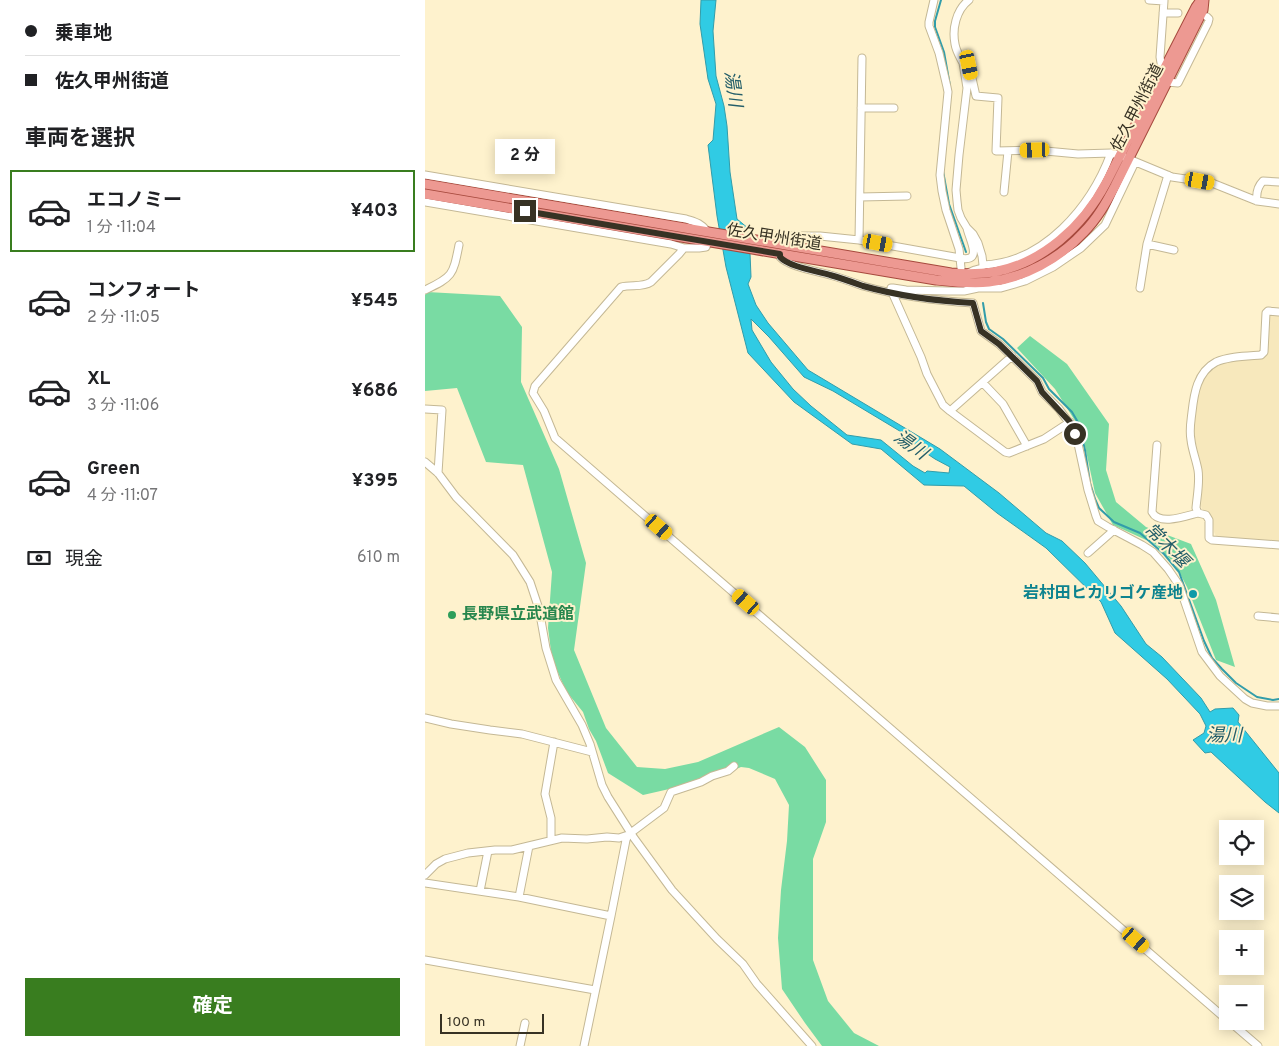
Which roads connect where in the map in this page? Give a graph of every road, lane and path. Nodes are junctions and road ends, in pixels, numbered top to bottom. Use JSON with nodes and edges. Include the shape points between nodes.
{"nodes":[{"id":1,"x":934,"y":0,"type":"edge"},
{"id":2,"x":969,"y":0,"type":"edge"},
{"id":3,"x":1149,"y":0,"type":"edge"},
{"id":4,"x":1164,"y":0,"type":"edge"},
{"id":5,"x":1203,"y":0,"type":"edge"},
{"id":6,"x":1163,"y":13,"type":"junction"},
{"id":7,"x":1178,"y":13,"type":"dead end"},
{"id":8,"x":1207,"y":16,"type":"dead end"},
{"id":9,"x":862,"y":58,"type":"dead end"},
{"id":10,"x":963,"y":63,"type":"junction"},
{"id":11,"x":1166,"y":66,"type":"junction"},
{"id":12,"x":1167,"y":82,"type":"junction"},
{"id":13,"x":861,"y":108,"type":"junction"},
{"id":14,"x":894,"y":108,"type":"dead end"},
{"id":15,"x":1008,"y":151,"type":"junction"},
{"id":16,"x":1115,"y":154,"type":"junction"},
{"id":17,"x":1132,"y":161,"type":"junction"},
{"id":18,"x":425,"y":175,"type":"edge"},
{"id":19,"x":1168,"y":175,"type":"junction"},
{"id":20,"x":1279,"y":182,"type":"edge"},
{"id":21,"x":425,"y":184,"type":"edge"},
{"id":22,"x":1004,"y":192,"type":"dead end"},
{"id":23,"x":425,"y":194,"type":"edge"},
{"id":24,"x":907,"y":196,"type":"dead end"},
{"id":25,"x":860,"y":197,"type":"junction"},
{"id":26,"x":425,"y":202,"type":"edge"},
{"id":27,"x":1257,"y":202,"type":"junction"},
{"id":28,"x":1279,"y":204,"type":"edge"},
{"id":29,"x":967,"y":228,"type":"junction"},
{"id":30,"x":710,"y":232,"type":"junction"},
{"id":31,"x":859,"y":240,"type":"junction"},
{"id":32,"x":770,"y":242,"type":"junction"},
{"id":33,"x":712,"y":243,"type":"junction"},
{"id":34,"x":1147,"y":244,"type":"junction"},
{"id":35,"x":459,"y":245,"type":"dead end"},
{"id":36,"x":684,"y":248,"type":"junction"},
{"id":37,"x":1174,"y":250,"type":"dead end"},
{"id":38,"x":780,"y":254,"type":"junction"},
{"id":39,"x":960,"y":258,"type":"junction"},
{"id":40,"x":983,"y":265,"type":"junction"},
{"id":41,"x":965,"y":271,"type":"junction"},
{"id":42,"x":977,"y":285,"type":"junction"},
{"id":43,"x":1140,"y":288,"type":"dead end"},
{"id":44,"x":425,"y":290,"type":"edge"},
{"id":45,"x":893,"y":292,"type":"junction"},
{"id":46,"x":970,"y":292,"type":"dead end"},
{"id":47,"x":973,"y":303,"type":"junction"},
{"id":48,"x":1279,"y":312,"type":"edge"},
{"id":49,"x":1012,"y":356,"type":"junction"},
{"id":50,"x":983,"y":383,"type":"junction"},
{"id":51,"x":425,"y":409,"type":"edge"},
{"id":52,"x":949,"y":411,"type":"junction"},
{"id":53,"x":1070,"y":422,"type":"junction"},
{"id":54,"x":1157,"y":445,"type":"dead end"},
{"id":55,"x":1027,"y":446,"type":"junction"},
{"id":56,"x":425,"y":462,"type":"edge"},
{"id":57,"x":438,"y":473,"type":"junction"},
{"id":58,"x":1198,"y":514,"type":"junction"},
{"id":59,"x":1114,"y":530,"type":"junction"},
{"id":60,"x":1279,"y":545,"type":"edge"},
{"id":61,"x":1088,"y":553,"type":"dead end"},
{"id":62,"x":1258,"y":616,"type":"dead end"},
{"id":63,"x":1279,"y":618,"type":"edge"},
{"id":64,"x":1279,"y":706,"type":"edge"},
{"id":65,"x":425,"y":718,"type":"edge"},
{"id":66,"x":554,"y":742,"type":"junction"},
{"id":67,"x":592,"y":752,"type":"junction"},
{"id":68,"x":734,"y":766,"type":"dead end"},
{"id":69,"x":629,"y":834,"type":"junction"},
{"id":70,"x":551,"y":840,"type":"junction"},
{"id":71,"x":529,"y":846,"type":"junction"},
{"id":72,"x":488,"y":851,"type":"junction"},
{"id":73,"x":425,"y":875,"type":"edge"},
{"id":74,"x":425,"y":883,"type":"edge"},
{"id":75,"x":480,"y":891,"type":"junction"},
{"id":76,"x":519,"y":897,"type":"junction"},
{"id":77,"x":611,"y":916,"type":"junction"},
{"id":78,"x":425,"y":960,"type":"edge"},
{"id":79,"x":595,"y":990,"type":"junction"},
{"id":80,"x":1219,"y":1012,"type":"edge"},
{"id":81,"x":525,"y":1023,"type":"dead end"},
{"id":82,"x":1240,"y":1030,"type":"edge"},
{"id":83,"x":520,"y":1046,"type":"edge"},
{"id":84,"x":583,"y":1046,"type":"edge"},
{"id":85,"x":812,"y":1046,"type":"edge"},
{"id":86,"x":1258,"y":1046,"type":"edge"}],
"edges":[{"from":1,"to":39,"type":"street","via":[[929,26],[948,92],[940,175]]},
{"from":2,"to":10,"type":"street","via":[[961,9],[955,26],[955,43]]},
{"from":3,"to":4,"type":"street"},
{"from":4,"to":6,"type":"street"},
{"from":5,"to":11,"type":"main road","name":"佐久甲州街道","via":[[1196,7]]},
{"from":5,"to":12,"type":"main road","name":"佐久甲州街道","via":[[1203,10]]},
{"from":6,"to":7,"type":"street"},
{"from":6,"to":11,"type":"street","via":[[1161,63]]},
{"from":8,"to":12,"type":"street","via":[[1208,23],[1178,84]]},
{"from":9,"to":13,"type":"street"},
{"from":10,"to":15,"type":"street","via":[[969,65],[976,96],[998,98],[996,151]]},
{"from":10,"to":29,"type":"street","via":[[967,88],[956,190],[958,210]]},
{"from":11,"to":16,"type":"main road","name":"佐久甲州街道"},
{"from":12,"to":17,"type":"main road","name":"佐久甲州街道"},
{"from":13,"to":14,"type":"street"},
{"from":13,"to":25,"type":"street"},
{"from":15,"to":16,"type":"street"},
{"from":15,"to":22,"type":"street"},
{"from":16,"to":17,"type":"street"},
{"from":16,"to":40,"type":"street","via":[[1091,194],[1058,232],[1022,256],[995,265]]},
{"from":16,"to":41,"type":"main road","name":"佐久甲州街道","via":[[1098,198],[1059,241],[1010,268],[993,272]]},
{"from":17,"to":19,"type":"street"},
{"from":17,"to":42,"type":"main road","name":"佐久甲州街道","via":[[1099,213],[1069,246],[1027,272]]},
{"from":18,"to":30,"type":"street","via":[[686,219],[697,222]]},
{"from":19,"to":27,"type":"street","via":[[1212,184]]},
{"from":19,"to":34,"type":"street"},
{"from":20,"to":27,"type":"street","via":[[1263,180],[1256,192]]},
{"from":21,"to":30,"type":"main road","name":"佐久甲州街道"},
{"from":23,"to":33,"type":"main road","name":"佐久甲州街道"},
{"from":24,"to":25,"type":"street"},
{"from":25,"to":31,"type":"street"},
{"from":26,"to":36,"type":"street"},
{"from":27,"to":28,"type":"street"},
{"from":29,"to":39,"type":"street","via":[[973,255]]},
{"from":29,"to":40,"type":"street","via":[[978,243]]},
{"from":30,"to":32,"type":"main road","name":"佐久甲州街道"},
{"from":31,"to":32,"type":"street","via":[[776,236]]},
{"from":31,"to":39,"type":"street"},
{"from":32,"to":41,"type":"main road","name":"佐久甲州街道","via":[[934,270]]},
{"from":33,"to":36,"type":"street","via":[[706,247]]},
{"from":33,"to":38,"type":"main road","name":"佐久甲州街道"},
{"from":34,"to":37,"type":"street"},
{"from":34,"to":43,"type":"street"},
{"from":35,"to":44,"type":"street","via":[[452,274]]},
{"from":36,"to":80,"type":"street","via":[[651,282],[621,287],[535,386],[533,393],[555,438]]},
{"from":38,"to":42,"type":"main road","name":"佐久甲州街道"},
{"from":38,"to":45,"type":"street","via":[[783,260],[807,270]]},
{"from":39,"to":41,"type":"street"},
{"from":40,"to":41,"type":"street","via":[[982,268]]},
{"from":42,"to":45,"type":"street","via":[[948,291],[891,288]]},
{"from":45,"to":47,"type":"street","via":[[916,298]]},
{"from":45,"to":52,"type":"street","via":[[927,374],[943,406]]},
{"from":46,"to":47,"type":"street"},
{"from":47,"to":49,"type":"street","via":[[981,331]]},
{"from":48,"to":58,"type":"street","via":[[1266,313],[1261,354],[1216,362],[1205,371],[1195,390],[1190,438],[1198,471]]},
{"from":49,"to":50,"type":"street"},
{"from":49,"to":53,"type":"street"},
{"from":50,"to":52,"type":"street"},
{"from":50,"to":55,"type":"street","via":[[1003,404]]},
{"from":51,"to":57,"type":"street","via":[[442,410]]},
{"from":52,"to":55,"type":"street","via":[[1005,452]]},
{"from":53,"to":55,"type":"street"},
{"from":53,"to":59,"type":"street","via":[[1096,516]]},
{"from":54,"to":58,"type":"street","via":[[1154,516],[1164,519]]},
{"from":56,"to":57,"type":"street"},
{"from":57,"to":67,"type":"street","via":[[456,497],[513,555],[530,582],[556,680],[582,725]]},
{"from":58,"to":60,"type":"street","via":[[1209,520],[1211,540]]},
{"from":59,"to":61,"type":"street"},
{"from":59,"to":64,"type":"street","via":[[1153,552],[1176,580],[1202,652],[1220,676],[1252,703]]},
{"from":62,"to":63,"type":"street"},
{"from":65,"to":66,"type":"street"},
{"from":66,"to":67,"type":"street"},
{"from":66,"to":70,"type":"street","via":[[545,794],[551,818]]},
{"from":67,"to":69,"type":"street","via":[[602,785]]},
{"from":68,"to":69,"type":"street","via":[[671,792],[664,808]]},
{"from":69,"to":70,"type":"street","via":[[619,838]]},
{"from":69,"to":77,"type":"street"},
{"from":69,"to":85,"type":"street","via":[[671,890],[743,964]]},
{"from":70,"to":71,"type":"street"},
{"from":71,"to":72,"type":"street"},
{"from":71,"to":76,"type":"street"},
{"from":72,"to":73,"type":"street","via":[[450,857]]},
{"from":72,"to":75,"type":"street"},
{"from":74,"to":75,"type":"street"},
{"from":75,"to":76,"type":"street"},
{"from":76,"to":77,"type":"street"},
{"from":77,"to":79,"type":"street"},
{"from":78,"to":79,"type":"street"},
{"from":79,"to":84,"type":"street"},
{"from":81,"to":83,"type":"street"},
{"from":82,"to":86,"type":"street"}]}
